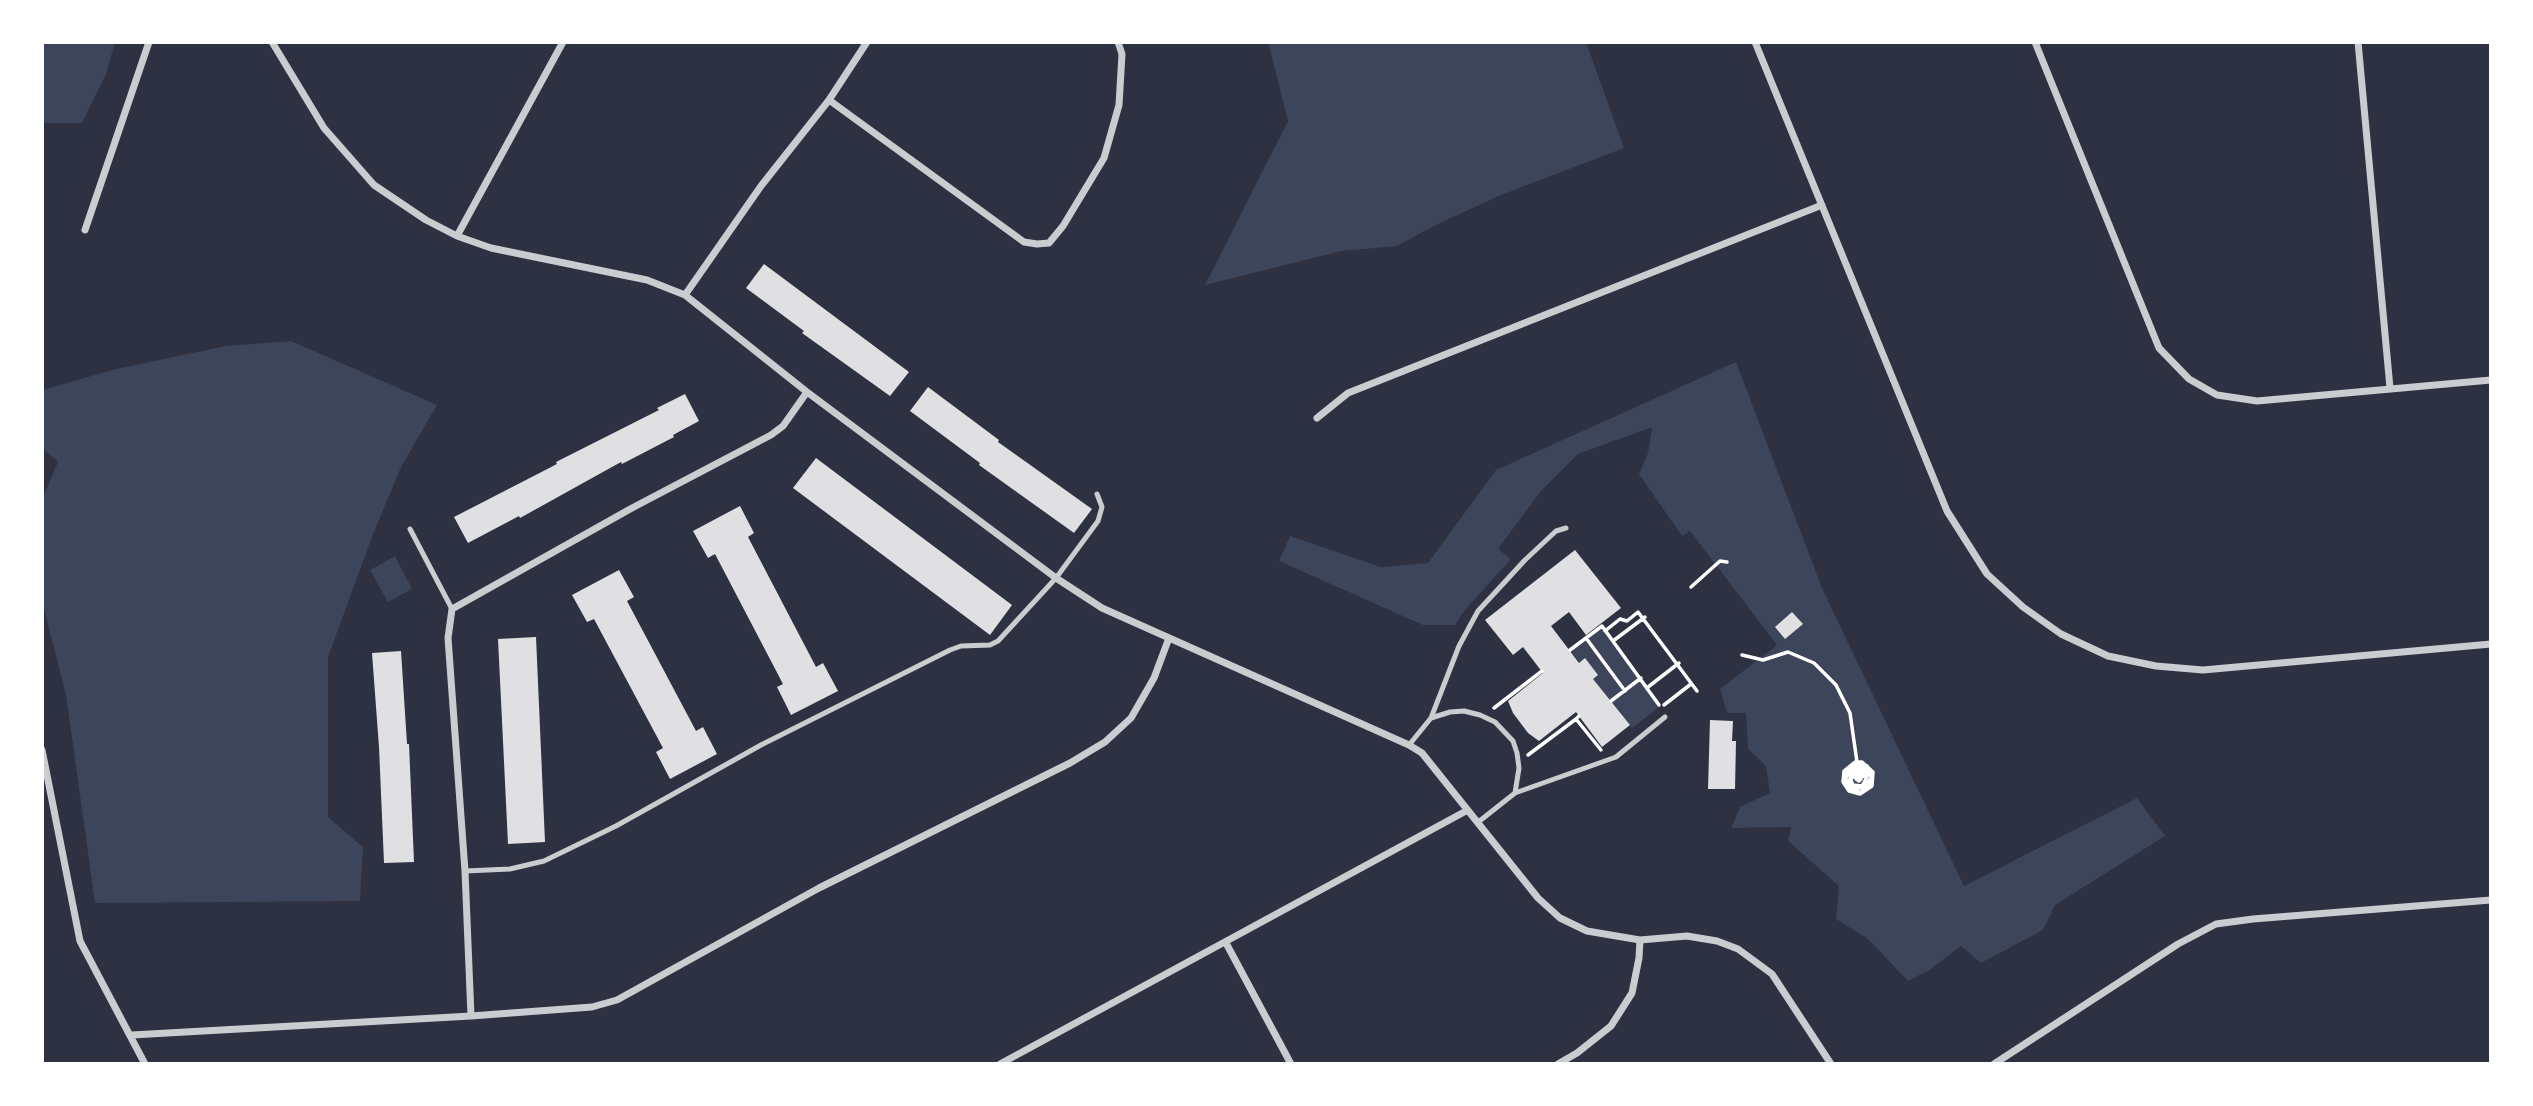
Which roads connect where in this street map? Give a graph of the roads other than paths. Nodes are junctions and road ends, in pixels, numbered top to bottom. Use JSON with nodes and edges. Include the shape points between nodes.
{"nodes":[{"id":1,"x":149,"y":42,"type":"edge"},
{"id":2,"x":272,"y":42,"type":"edge"},
{"id":3,"x":563,"y":42,"type":"edge"},
{"id":4,"x":867,"y":42,"type":"edge"},
{"id":5,"x":1118,"y":42,"type":"edge"},
{"id":6,"x":1755,"y":42,"type":"edge"},
{"id":7,"x":2035,"y":42,"type":"edge"},
{"id":8,"x":2358,"y":42,"type":"edge"},
{"id":9,"x":829,"y":100,"type":"junction"},
{"id":10,"x":1822,"y":205,"type":"junction"},
{"id":11,"x":85,"y":230,"type":"dead end"},
{"id":12,"x":457,"y":236,"type":"junction"},
{"id":13,"x":685,"y":295,"type":"junction"},
{"id":14,"x":2491,"y":380,"type":"edge"},
{"id":15,"x":2390,"y":388,"type":"junction"},
{"id":16,"x":807,"y":392,"type":"junction"},
{"id":17,"x":1317,"y":418,"type":"dead end"},
{"id":18,"x":1097,"y":494,"type":"dead end"},
{"id":19,"x":410,"y":528,"type":"dead end"},
{"id":20,"x":1566,"y":528,"type":"dead end"},
{"id":21,"x":1056,"y":578,"type":"junction"},
{"id":22,"x":452,"y":608,"type":"junction"},
{"id":23,"x":1169,"y":638,"type":"junction"},
{"id":24,"x":2491,"y":644,"type":"edge"},
{"id":25,"x":1431,"y":718,"type":"junction"},
{"id":26,"x":1665,"y":718,"type":"dead end"},
{"id":27,"x":1409,"y":745,"type":"junction"},
{"id":28,"x":42,"y":750,"type":"edge"},
{"id":29,"x":1515,"y":793,"type":"junction"},
{"id":30,"x":1466,"y":811,"type":"junction"},
{"id":31,"x":1477,"y":823,"type":"junction"},
{"id":32,"x":464,"y":871,"type":"junction"},
{"id":33,"x":2491,"y":900,"type":"edge"},
{"id":34,"x":1640,"y":940,"type":"junction"},
{"id":35,"x":1226,"y":943,"type":"junction"},
{"id":36,"x":471,"y":1016,"type":"junction"},
{"id":37,"x":132,"y":1035,"type":"junction"},
{"id":38,"x":145,"y":1064,"type":"edge"},
{"id":39,"x":1000,"y":1064,"type":"edge"},
{"id":40,"x":1291,"y":1064,"type":"edge"},
{"id":41,"x":1558,"y":1064,"type":"edge"},
{"id":42,"x":1832,"y":1064,"type":"edge"},
{"id":43,"x":1994,"y":1064,"type":"edge"}],
"edges":[{"from":1,"to":11,"type":"street"},
{"from":2,"to":12,"type":"street","via":[[324,128],[374,185]]},
{"from":3,"to":12,"type":"street"},
{"from":4,"to":9,"type":"street"},
{"from":5,"to":9,"type":"street","via":[[1122,54],[1119,106],[1104,158],[1049,243],[1024,242]]},
{"from":6,"to":10,"type":"street"},
{"from":7,"to":15,"type":"street","via":[[2159,348],[2189,379],[2217,395],[2257,401]]},
{"from":8,"to":15,"type":"street"},
{"from":9,"to":13,"type":"street","via":[[761,186]]},
{"from":10,"to":17,"type":"street","via":[[1348,393]]},
{"from":10,"to":24,"type":"street","via":[[1947,511],[1987,574],[2061,634],[2108,656],[2203,670]]},
{"from":12,"to":13,"type":"street","via":[[491,248],[648,280]]},
{"from":13,"to":16,"type":"street"},
{"from":14,"to":15,"type":"street"},
{"from":16,"to":21,"type":"street"},
{"from":16,"to":22,"type":"street","via":[[771,435]]},
{"from":18,"to":21,"type":"lane","via":[[1102,507],[1098,521]]},
{"from":19,"to":22,"type":"lane"},
{"from":20,"to":25,"type":"lane","via":[[1556,531],[1525,560],[1478,611]]},
{"from":21,"to":23,"type":"street","via":[[1102,608]]},
{"from":21,"to":32,"type":"lane","via":[[990,645],[950,650],[761,744],[544,861],[510,869]]},
{"from":22,"to":32,"type":"street","via":[[448,638]]},
{"from":23,"to":27,"type":"street"},
{"from":23,"to":36,"type":"street","via":[[1154,678],[1131,718],[1105,742],[1070,763],[819,888],[617,1000],[592,1007]]},
{"from":25,"to":27,"type":"lane"},
{"from":25,"to":29,"type":"lane","via":[[1464,711],[1495,722],[1513,741],[1519,763]]},
{"from":26,"to":29,"type":"lane","via":[[1616,757]]},
{"from":27,"to":30,"type":"street","via":[[1444,778]]},
{"from":28,"to":37,"type":"street","via":[[80,941]]},
{"from":29,"to":31,"type":"lane"},
{"from":30,"to":31,"type":"street"},
{"from":30,"to":35,"type":"street"},
{"from":31,"to":34,"type":"street","via":[[1560,918],[1587,931]]},
{"from":32,"to":36,"type":"street"},
{"from":33,"to":43,"type":"street","via":[[2216,924]]},
{"from":34,"to":41,"type":"street","via":[[1632,993],[1618,1015],[1602,1033]]},
{"from":34,"to":42,"type":"street","via":[[1687,936],[1738,949],[1772,974]]},
{"from":35,"to":39,"type":"street"},
{"from":35,"to":40,"type":"street"},
{"from":36,"to":37,"type":"street"},
{"from":37,"to":38,"type":"street"}]}
